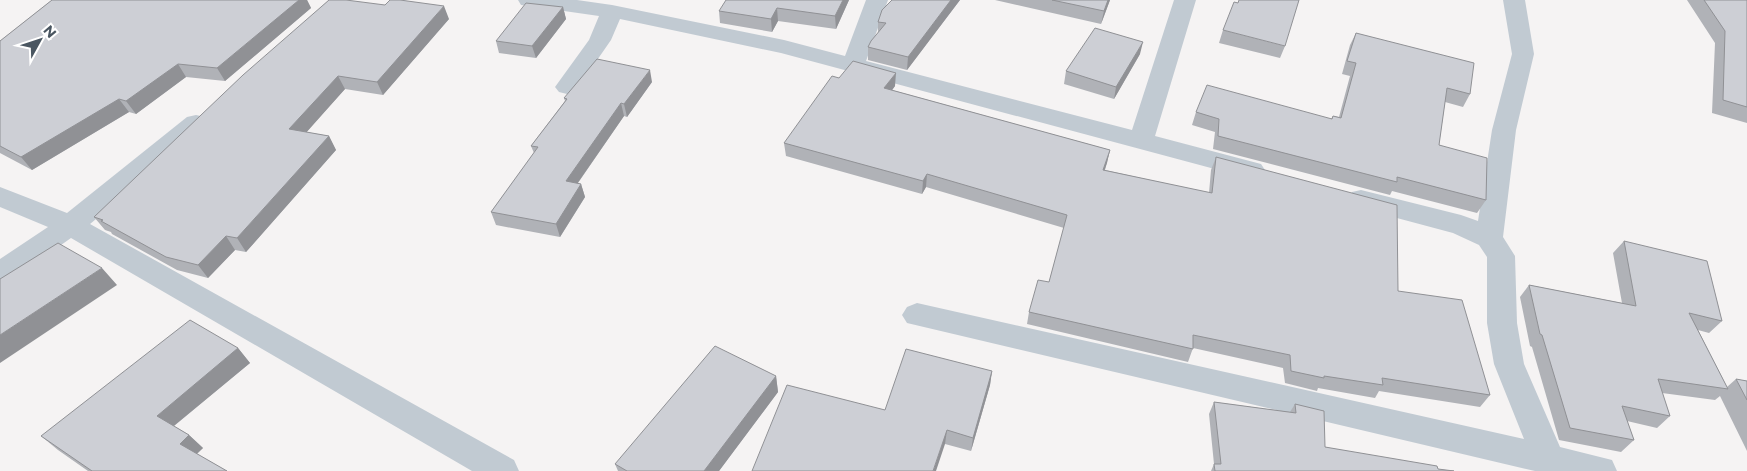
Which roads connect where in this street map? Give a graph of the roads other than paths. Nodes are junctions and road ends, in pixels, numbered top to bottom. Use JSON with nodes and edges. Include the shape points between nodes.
{"nodes":[{"id":1,"x":529,"y":0,"type":"edge"},
{"id":2,"x":877,"y":0,"type":"edge"},
{"id":3,"x":1185,"y":0,"type":"edge"},
{"id":4,"x":1514,"y":0,"type":"edge"},
{"id":5,"x":612,"y":11,"type":"junction"},
{"id":6,"x":853,"y":65,"type":"junction"},
{"id":7,"x":568,"y":87,"type":"dead end"},
{"id":8,"x":214,"y":108,"type":"edge"},
{"id":9,"x":1141,"y":141,"type":"junction"},
{"id":10,"x":1273,"y":176,"type":"edge"},
{"id":11,"x":1339,"y":193,"type":"edge"},
{"id":12,"x":0,"y":196,"type":"edge"},
{"id":13,"x":70,"y":225,"type":"junction"},
{"id":14,"x":1489,"y":238,"type":"junction"},
{"id":15,"x":0,"y":273,"type":"edge"},
{"id":16,"x":917,"y":315,"type":"dead end"},
{"id":17,"x":1575,"y":467,"type":"edge"},
{"id":18,"x":502,"y":471,"type":"edge"}],
"edges":[{"from":1,"to":5,"type":"street"},
{"from":2,"to":6,"type":"street"},
{"from":3,"to":9,"type":"street"},
{"from":4,"to":14,"type":"street","via":[[1523,54],[1504,130]]},
{"from":5,"to":6,"type":"street"},
{"from":5,"to":7,"type":"street","via":[[600,40]]},
{"from":6,"to":9,"type":"street"},
{"from":8,"to":13,"type":"street"},
{"from":9,"to":10,"type":"street"},
{"from":11,"to":14,"type":"street","via":[[1461,225]]},
{"from":12,"to":13,"type":"street"},
{"from":13,"to":15,"type":"street"},
{"from":13,"to":18,"type":"street"},
{"from":14,"to":17,"type":"street","via":[[1501,256],[1502,323],[1509,364]]},
{"from":16,"to":17,"type":"street"}]}
